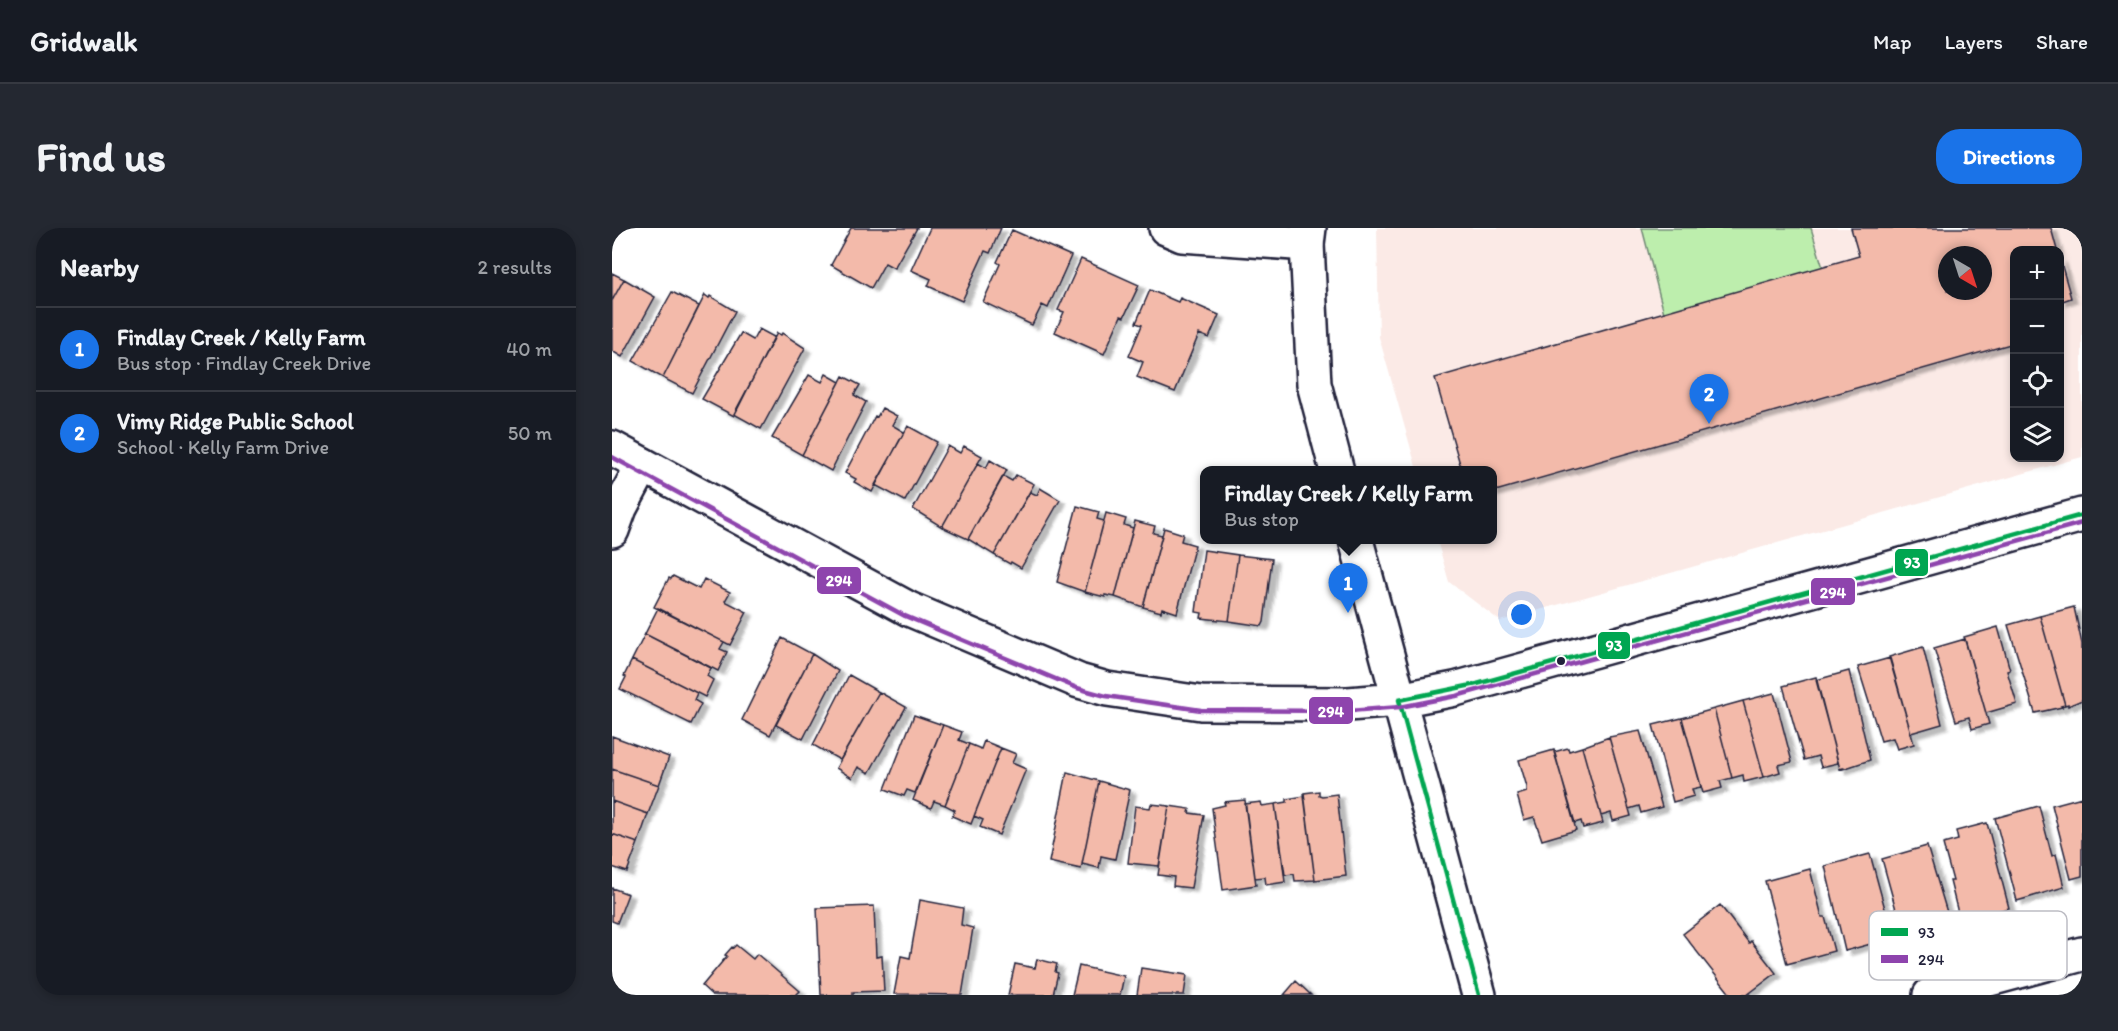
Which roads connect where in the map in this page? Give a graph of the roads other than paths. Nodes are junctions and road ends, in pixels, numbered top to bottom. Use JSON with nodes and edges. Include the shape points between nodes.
{"nodes":[{"id":1,"x":1166,"y":228,"type":"edge"},
{"id":2,"x":1308,"y":236,"type":"edge"},
{"id":3,"x":612,"y":448,"type":"edge"},
{"id":4,"x":643,"y":465,"type":"junction"},
{"id":5,"x":1336,"y":466,"type":"edge"},
{"id":6,"x":2082,"y":515,"type":"edge"},
{"id":7,"x":612,"y":530,"type":"edge"},
{"id":8,"x":1357,"y":544,"type":"edge"},
{"id":9,"x":1399,"y":700,"type":"junction"},
{"id":10,"x":2082,"y":954,"type":"edge"},
{"id":11,"x":2067,"y":958,"type":"edge"},
{"id":12,"x":1986,"y":980,"type":"edge"},
{"id":13,"x":1479,"y":995,"type":"edge"},
{"id":14,"x":1930,"y":995,"type":"edge"}],
"edges":[{"from":1,"to":2,"type":"street","via":[[1182,235]]},
{"from":2,"to":5,"type":"street","via":[[1314,384]]},
{"from":3,"to":4,"type":"street"},
{"from":4,"to":7,"type":"street"},
{"from":4,"to":9,"type":"street","via":[[909,609],[1079,681],[1201,703],[1348,704]]},
{"from":6,"to":9,"type":"street","via":[[1477,684]]},
{"from":8,"to":9,"type":"street"},
{"from":9,"to":13,"type":"street"},
{"from":10,"to":11,"type":"street"},
{"from":12,"to":14,"type":"street"}]}
